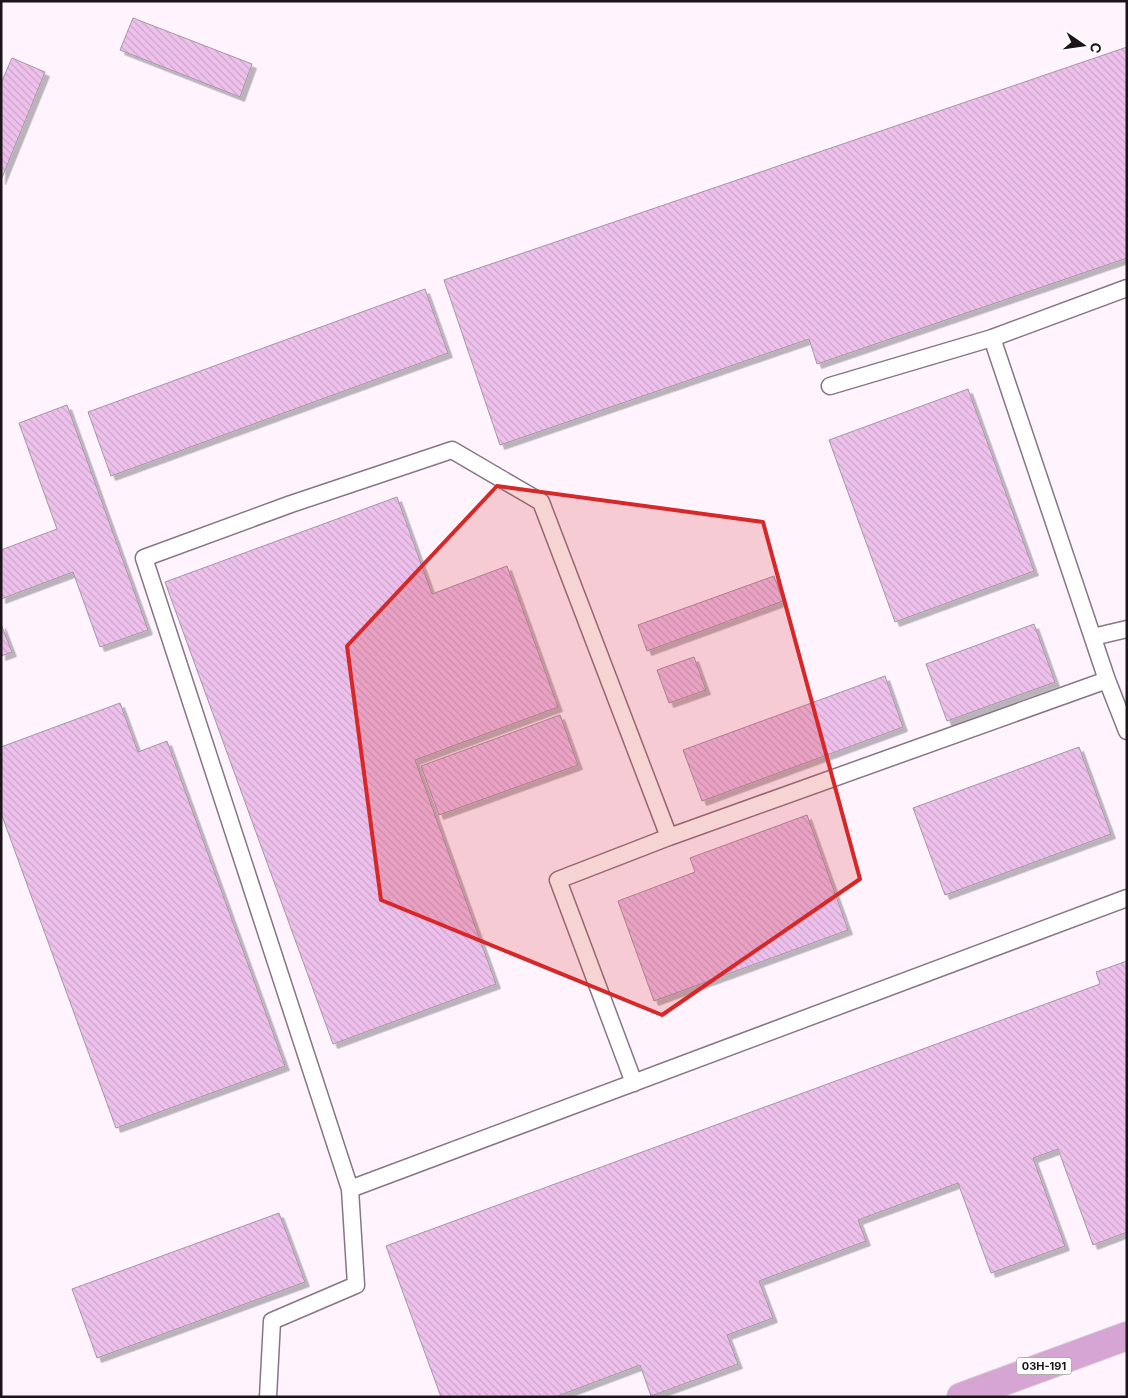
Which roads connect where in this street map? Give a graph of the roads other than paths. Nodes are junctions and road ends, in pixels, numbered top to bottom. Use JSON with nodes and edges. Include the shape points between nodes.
{"nodes":[{"id":1,"x":1127,"y":288,"type":"edge"},
{"id":2,"x":992,"y":338,"type":"junction"},
{"id":3,"x":830,"y":386,"type":"dead end"},
{"id":4,"x":1127,"y":630,"type":"edge"},
{"id":5,"x":1093,"y":637,"type":"junction"},
{"id":6,"x":1107,"y":680,"type":"junction"},
{"id":7,"x":1127,"y":731,"type":"edge"},
{"id":8,"x":669,"y":837,"type":"junction"},
{"id":9,"x":1127,"y":898,"type":"edge"},
{"id":10,"x":634,"y":1083,"type":"junction"},
{"id":11,"x":350,"y":1189,"type":"junction"},
{"id":12,"x":1127,"y":1336,"type":"edge"},
{"id":13,"x":268,"y":1397,"type":"edge"},
{"id":14,"x":961,"y":1397,"type":"edge"}],
"edges":[{"from":1,"to":2,"type":"lane"},
{"from":2,"to":3,"type":"lane"},
{"from":2,"to":5,"type":"lane"},
{"from":4,"to":5,"type":"lane"},
{"from":5,"to":6,"type":"lane"},
{"from":6,"to":7,"type":"lane"},
{"from":6,"to":8,"type":"lane"},
{"from":8,"to":10,"type":"lane","via":[[558,880]]},
{"from":8,"to":11,"type":"lane","via":[[541,502],[452,450],[144,558]]},
{"from":9,"to":10,"type":"lane"},
{"from":10,"to":11,"type":"lane"},
{"from":11,"to":13,"type":"lane","via":[[356,1284],[272,1321]]},
{"from":12,"to":14,"type":"main road","number":"03Н-191"}]}
